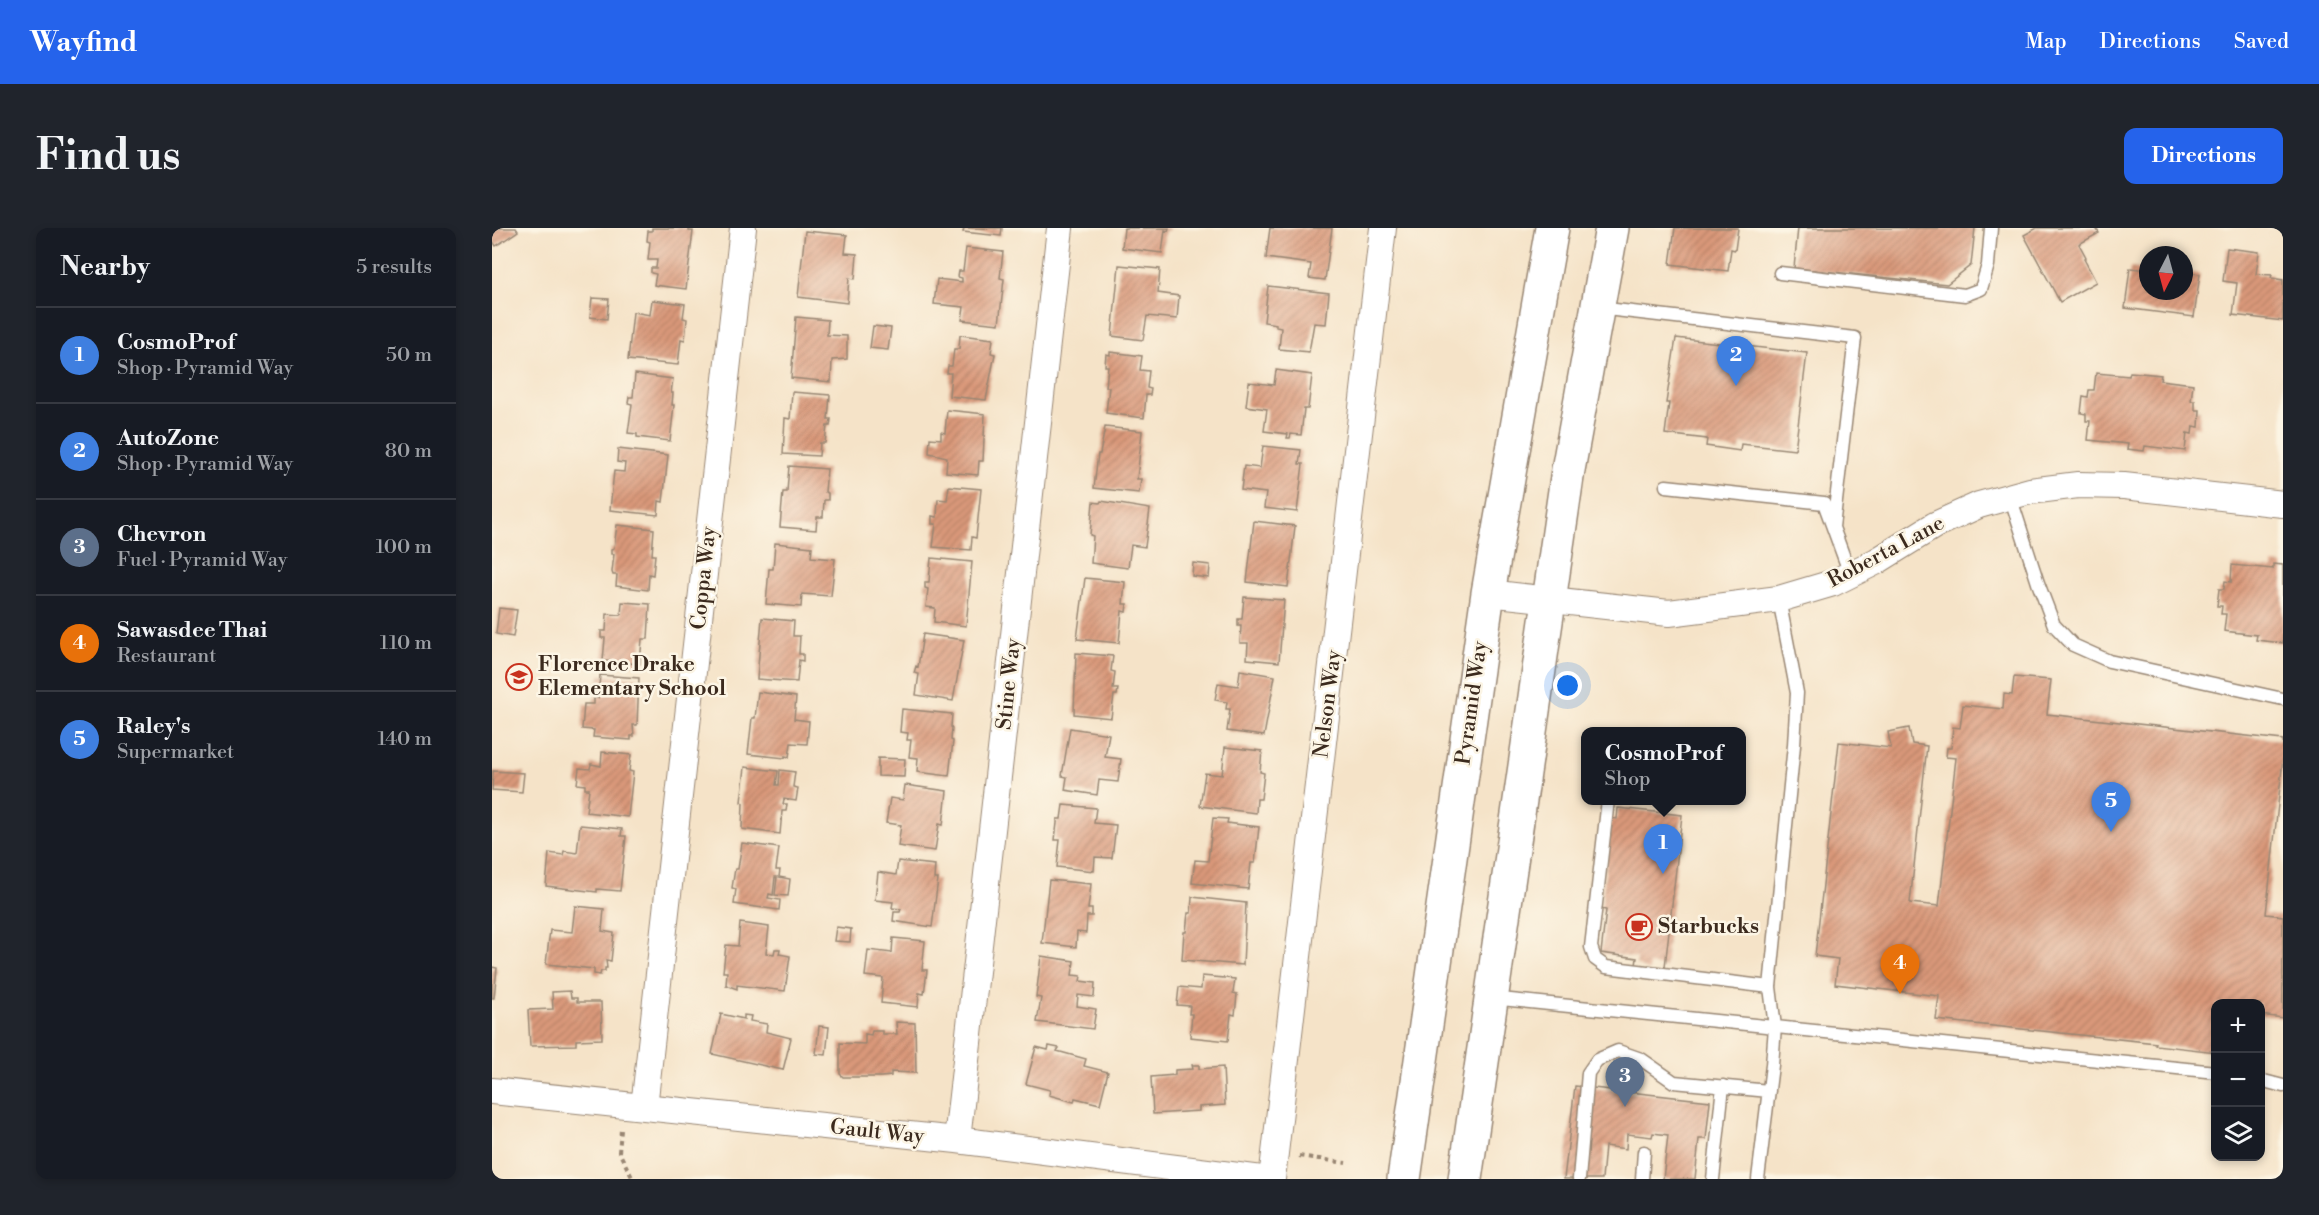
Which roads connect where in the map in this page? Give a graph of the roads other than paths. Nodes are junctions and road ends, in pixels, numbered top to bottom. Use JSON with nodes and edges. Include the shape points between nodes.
{"nodes":[{"id":1,"x":743,"y":228,"type":"edge"},
{"id":2,"x":1060,"y":228,"type":"edge"},
{"id":3,"x":1383,"y":228,"type":"edge"},
{"id":4,"x":1552,"y":228,"type":"edge"},
{"id":5,"x":1612,"y":228,"type":"edge"},
{"id":6,"x":1991,"y":228,"type":"edge"},
{"id":7,"x":1780,"y":273,"type":"dead end"},
{"id":8,"x":1597,"y":308,"type":"junction"},
{"id":9,"x":1666,"y":486,"type":"dead end"},
{"id":10,"x":2010,"y":496,"type":"junction"},
{"id":11,"x":2283,"y":504,"type":"edge"},
{"id":12,"x":1833,"y":527,"type":"junction"},
{"id":13,"x":1850,"y":574,"type":"junction"},
{"id":14,"x":1488,"y":593,"type":"junction"},
{"id":15,"x":1779,"y":599,"type":"junction"},
{"id":16,"x":1550,"y":601,"type":"junction"},
{"id":17,"x":2283,"y":699,"type":"edge"},
{"id":18,"x":1608,"y":805,"type":"edge"},
{"id":19,"x":1770,"y":987,"type":"junction"},
{"id":20,"x":1491,"y":998,"type":"junction"},
{"id":21,"x":1775,"y":1027,"type":"junction"},
{"id":22,"x":2211,"y":1071,"type":"edge"},
{"id":23,"x":2265,"y":1081,"type":"edge"},
{"id":24,"x":1723,"y":1086,"type":"junction"},
{"id":25,"x":2283,"y":1086,"type":"edge"},
{"id":26,"x":492,"y":1091,"type":"edge"},
{"id":27,"x":1769,"y":1091,"type":"junction"},
{"id":28,"x":633,"y":1106,"type":"junction"},
{"id":29,"x":957,"y":1140,"type":"junction"},
{"id":30,"x":1644,"y":1152,"type":"dead end"},
{"id":31,"x":1262,"y":1179,"type":"edge"},
{"id":32,"x":1272,"y":1179,"type":"edge"},
{"id":33,"x":1404,"y":1179,"type":"edge"},
{"id":34,"x":1465,"y":1179,"type":"edge"},
{"id":35,"x":1579,"y":1179,"type":"edge"},
{"id":36,"x":1642,"y":1179,"type":"edge"},
{"id":37,"x":1713,"y":1179,"type":"edge"},
{"id":38,"x":1758,"y":1179,"type":"edge"}],
"edges":[{"from":1,"to":28,"type":"street","name":"Coppa Way"},
{"from":2,"to":29,"type":"street","name":"Stine Way"},
{"from":3,"to":32,"type":"street","name":"Nelson Way"},
{"from":4,"to":14,"type":"main road","name":"Pyramid Way"},
{"from":5,"to":8,"type":"main road"},
{"from":6,"to":7,"type":"lane","via":[[1988,265],[1981,289],[1965,295]]},
{"from":8,"to":12,"type":"lane","via":[[1855,338]]},
{"from":8,"to":16,"type":"main road"},
{"from":9,"to":12,"type":"lane","via":[[1824,503]]},
{"from":10,"to":11,"type":"street","name":"Roberta Lane","via":[[2078,485],[2124,486]]},
{"from":10,"to":13,"type":"street","name":"Roberta Lane","via":[[1935,525]]},
{"from":10,"to":17,"type":"lane","via":[[2054,625],[2073,645],[2109,661]]},
{"from":12,"to":13,"type":"lane"},
{"from":13,"to":15,"type":"street","name":"Roberta Lane"},
{"from":14,"to":16,"type":"street","name":"Roberta Lane"},
{"from":14,"to":33,"type":"main road","name":"Pyramid Way"},
{"from":15,"to":16,"type":"street","name":"Roberta Lane","via":[[1669,613]]},
{"from":15,"to":19,"type":"lane","via":[[1797,693]]},
{"from":16,"to":20,"type":"main road"},
{"from":18,"to":19,"type":"lane","via":[[1591,947],[1595,959],[1606,967]]},
{"from":19,"to":21,"type":"lane"},
{"from":20,"to":21,"type":"lane"},
{"from":20,"to":34,"type":"main road"},
{"from":21,"to":22,"type":"lane"},
{"from":21,"to":27,"type":"lane"},
{"from":23,"to":25,"type":"lane"},
{"from":24,"to":27,"type":"lane"},
{"from":24,"to":35,"type":"lane","via":[[1674,1082],[1641,1059],[1618,1051],[1597,1060],[1588,1073]]},
{"from":24,"to":37,"type":"lane"},
{"from":26,"to":28,"type":"street","name":"Gault Way"},
{"from":27,"to":38,"type":"lane"},
{"from":28,"to":29,"type":"street","name":"Gault Way"},
{"from":29,"to":31,"type":"street","name":"Gault Way"},
{"from":30,"to":36,"type":"lane"}]}
